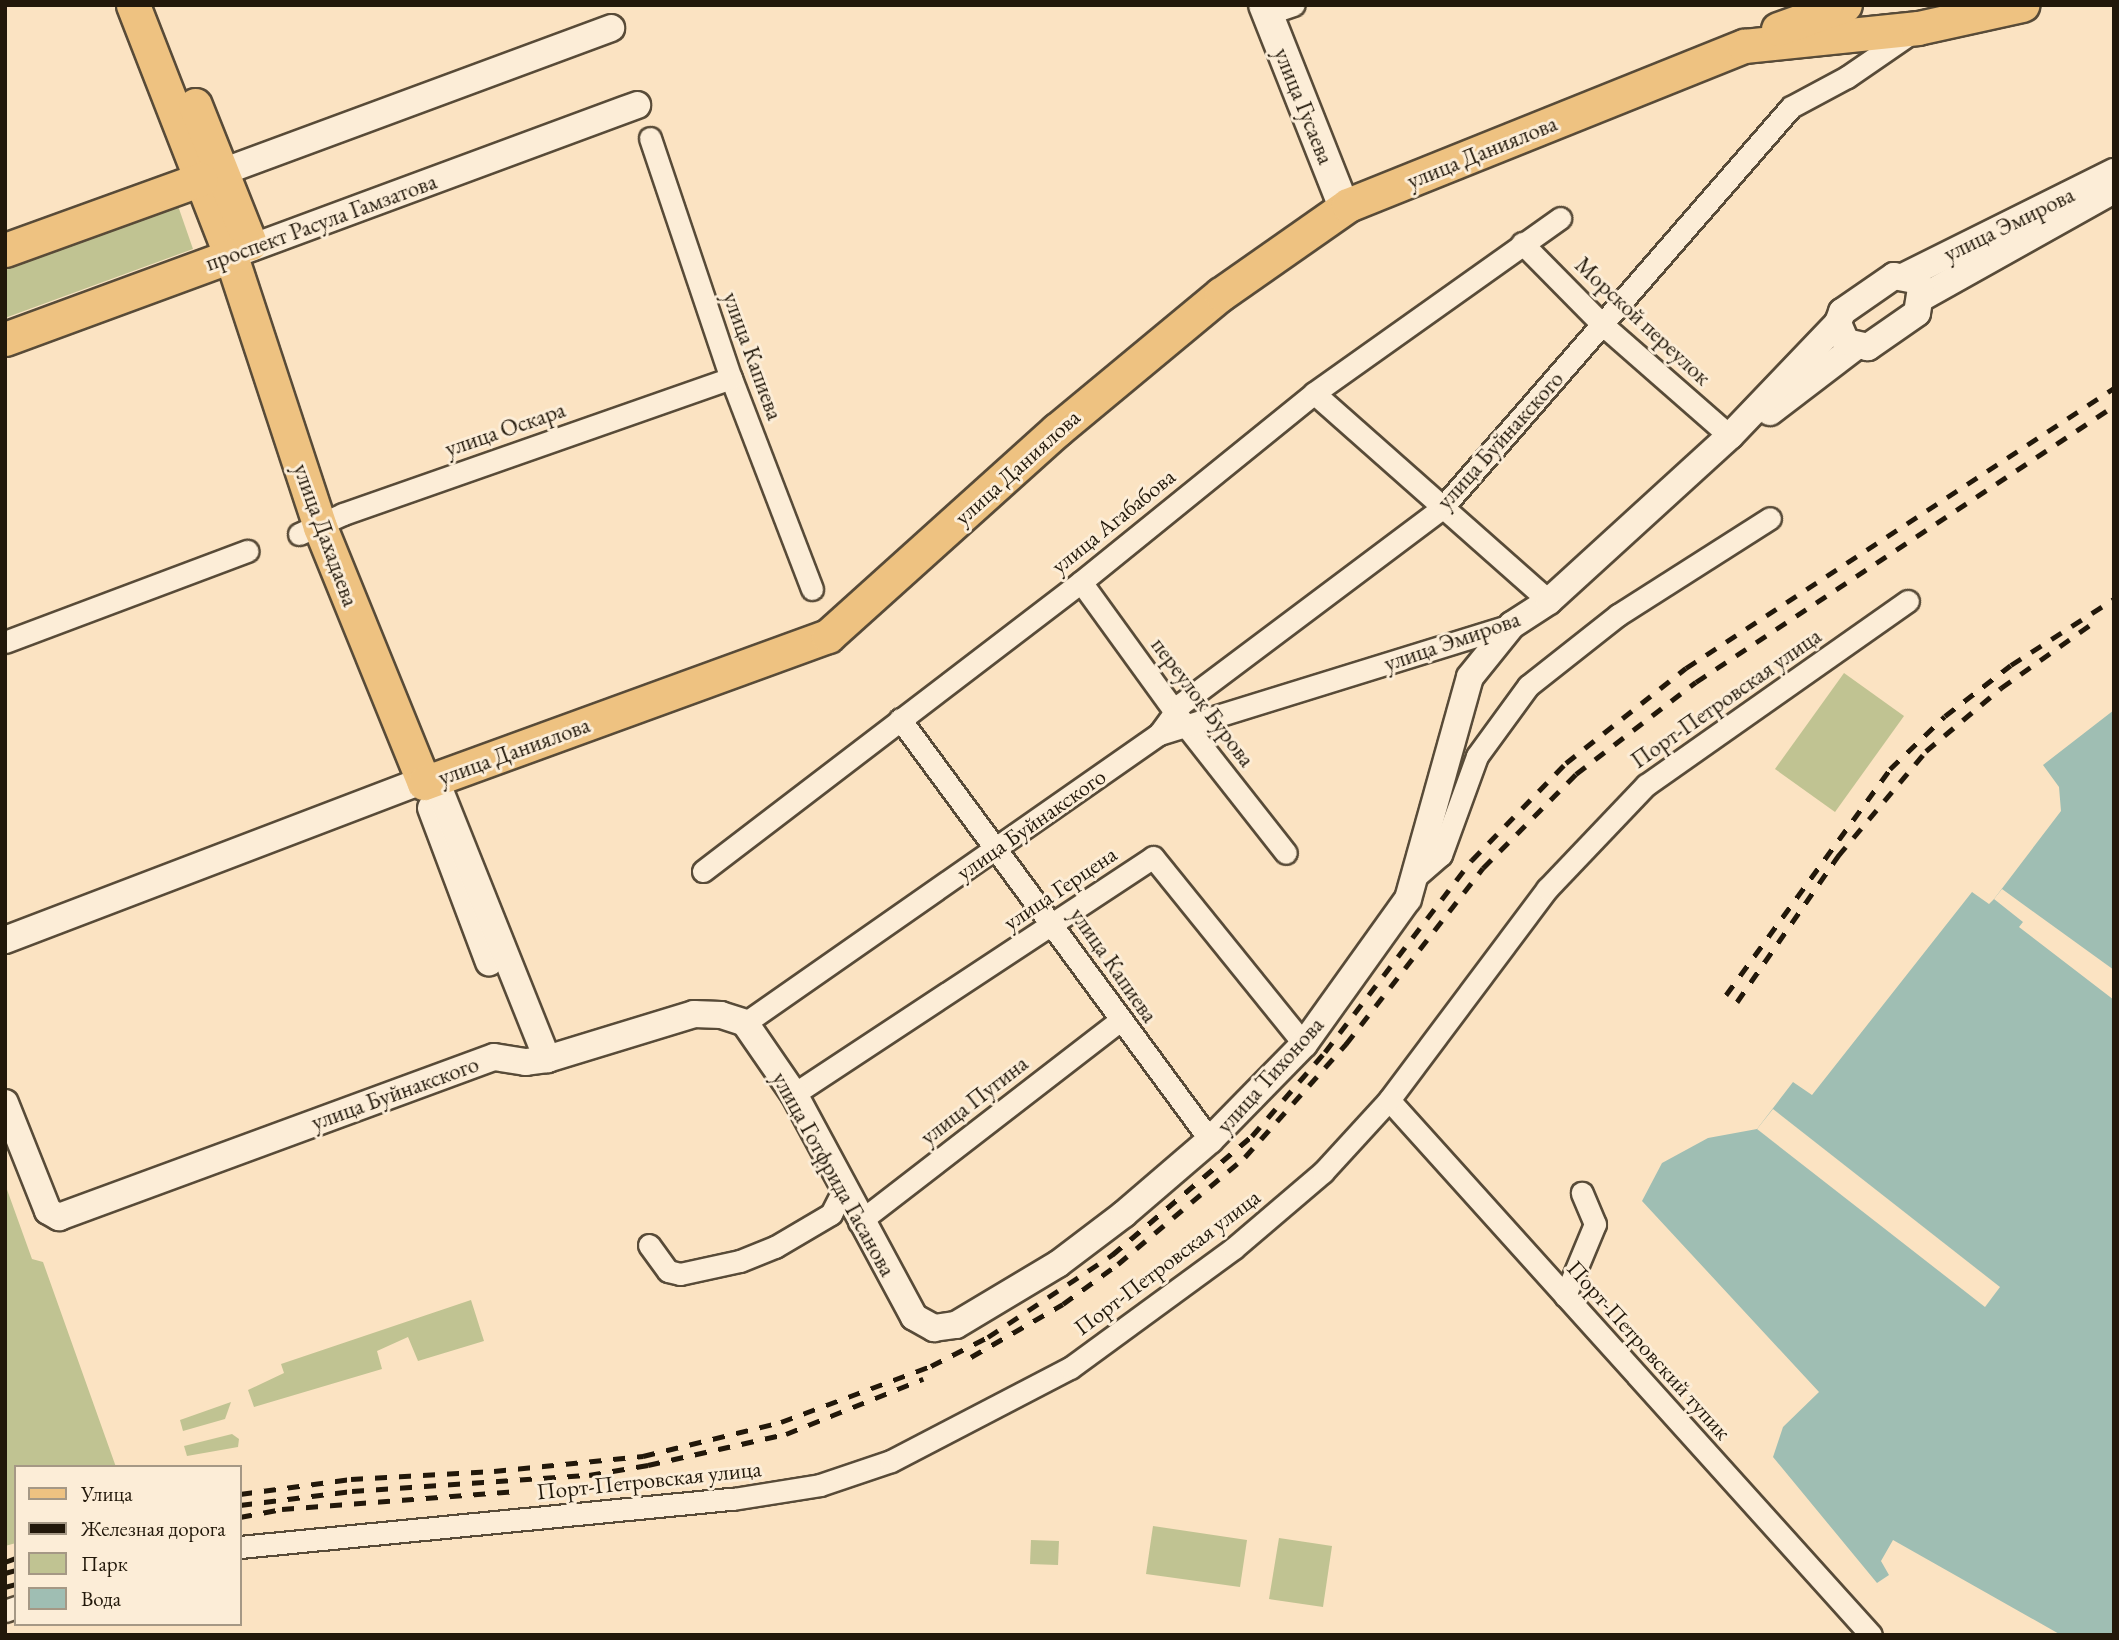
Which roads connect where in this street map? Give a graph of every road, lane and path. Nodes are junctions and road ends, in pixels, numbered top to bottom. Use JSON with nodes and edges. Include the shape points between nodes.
{"nodes":[{"id":1,"x":133,"y":5,"type":"edge"},
{"id":2,"x":154,"y":5,"type":"edge"},
{"id":3,"x":1845,"y":5,"type":"edge"},
{"id":4,"x":2022,"y":5,"type":"edge"},
{"id":5,"x":1273,"y":8,"type":"edge"},
{"id":6,"x":1914,"y":17,"type":"edge"},
{"id":7,"x":611,"y":28,"type":"dead end"},
{"id":8,"x":637,"y":105,"type":"dead end"},
{"id":9,"x":650,"y":138,"type":"dead end"},
{"id":10,"x":2114,"y":172,"type":"edge"},
{"id":11,"x":212,"y":176,"type":"junction"},
{"id":12,"x":2114,"y":190,"type":"edge"},
{"id":13,"x":1345,"y":204,"type":"junction"},
{"id":14,"x":1560,"y":218,"type":"dead end"},
{"id":15,"x":1522,"y":243,"type":"junction"},
{"id":16,"x":5,"y":250,"type":"edge"},
{"id":17,"x":241,"y":250,"type":"junction"},
{"id":18,"x":1905,"y":276,"type":"junction"},
{"id":19,"x":1923,"y":298,"type":"junction"},
{"id":20,"x":1838,"y":323,"type":"junction"},
{"id":21,"x":1603,"y":325,"type":"junction"},
{"id":22,"x":5,"y":339,"type":"edge"},
{"id":23,"x":1855,"y":347,"type":"junction"},
{"id":24,"x":731,"y":378,"type":"junction"},
{"id":25,"x":1314,"y":393,"type":"junction"},
{"id":26,"x":1730,"y":436,"type":"junction"},
{"id":27,"x":1443,"y":508,"type":"junction"},
{"id":28,"x":1770,"y":518,"type":"dead end"},
{"id":29,"x":318,"y":527,"type":"junction"},
{"id":30,"x":247,"y":551,"type":"dead end"},
{"id":31,"x":1081,"y":582,"type":"junction"},
{"id":32,"x":812,"y":589,"type":"dead end"},
{"id":33,"x":1549,"y":601,"type":"junction"},
{"id":34,"x":1908,"y":601,"type":"dead end"},
{"id":35,"x":1512,"y":625,"type":"junction"},
{"id":36,"x":5,"y":642,"type":"edge"},
{"id":37,"x":900,"y":719,"type":"junction"},
{"id":38,"x":1181,"y":720,"type":"junction"},
{"id":39,"x":1158,"y":734,"type":"joint"},
{"id":40,"x":429,"y":780,"type":"junction"},
{"id":41,"x":998,"y":847,"type":"junction"},
{"id":42,"x":1286,"y":853,"type":"dead end"},
{"id":43,"x":703,"y":871,"type":"dead end"},
{"id":44,"x":1413,"y":879,"type":"junction"},
{"id":45,"x":1054,"y":924,"type":"junction"},
{"id":46,"x":5,"y":942,"type":"edge"},
{"id":47,"x":1120,"y":1020,"type":"junction"},
{"id":48,"x":745,"y":1023,"type":"junction"},
{"id":49,"x":1304,"y":1044,"type":"junction"},
{"id":50,"x":536,"y":1061,"type":"junction"},
{"id":51,"x":794,"y":1094,"type":"junction"},
{"id":52,"x":1389,"y":1100,"type":"junction"},
{"id":53,"x":5,"y":1103,"type":"edge"},
{"id":54,"x":1210,"y":1140,"type":"junction"},
{"id":55,"x":844,"y":1188,"type":"junction"},
{"id":56,"x":1582,"y":1193,"type":"dead end"},
{"id":57,"x":859,"y":1222,"type":"junction"},
{"id":58,"x":649,"y":1245,"type":"dead end"},
{"id":59,"x":1565,"y":1296,"type":"junction"},
{"id":60,"x":923,"y":1323,"type":"joint"},
{"id":61,"x":242,"y":1546,"type":"edge"},
{"id":62,"x":1871,"y":1635,"type":"edge"}],
"edges":[{"from":1,"to":11,"type":"main road","name":"улица Дахадаева"},
{"from":2,"to":11,"type":"main road","name":"улица Дахадаева"},
{"from":3,"to":13,"type":"main road","name":"улица Даниялова"},
{"from":4,"to":6,"type":"main road","name":"улица Даниялова"},
{"from":5,"to":13,"type":"main road","name":"улица Гусаева"},
{"from":6,"to":13,"type":"main road","name":"улица Даниялова","via":[[1744,46]]},
{"from":6,"to":21,"type":"street","name":"улица Буйнакского","via":[[1847,77],[1791,107]]},
{"from":7,"to":11,"type":"street"},
{"from":8,"to":17,"type":"street","name":"проспект Расула Гамзатова"},
{"from":9,"to":24,"type":"street","name":"улица Капиева"},
{"from":10,"to":18,"type":"street","name":"улица Эмирова"},
{"from":11,"to":16,"type":"main road"},
{"from":11,"to":17,"type":"main road","name":"улица Дахадаева"},
{"from":12,"to":19,"type":"street","name":"улица Эмирова"},
{"from":13,"to":40,"type":"main road","name":"улица Даниялова","via":[[1208,300],[1054,427],[826,631]]},
{"from":14,"to":15,"type":"street","name":"улица Агабабова"},
{"from":15,"to":21,"type":"street","name":"Морской переулок"},
{"from":15,"to":25,"type":"street","name":"улица Агабабова"},
{"from":17,"to":22,"type":"main road","name":"проспект Расула Гамзатова"},
{"from":17,"to":29,"type":"main road","name":"улица Дахадаева"},
{"from":18,"to":19,"type":"street","via":[[1916,280]]},
{"from":18,"to":20,"type":"street","name":"улица Эмирова","via":[[1894,276],[1842,312]]},
{"from":19,"to":23,"type":"street","name":"улица Эмирова","via":[[1917,313],[1868,347]]},
{"from":20,"to":23,"type":"street","via":[[1839,332]]},
{"from":20,"to":26,"type":"street","name":"улица Эмирова"},
{"from":21,"to":26,"type":"street","name":"Морской переулок"},
{"from":21,"to":27,"type":"street","name":"улица Буйнакского"},
{"from":23,"to":26,"type":"street","name":"улица Эмирова","via":[[1766,415]]},
{"from":24,"to":29,"type":"street","name":"улица Оскара"},
{"from":24,"to":32,"type":"street","name":"улица Капиева"},
{"from":25,"to":27,"type":"street"},
{"from":25,"to":31,"type":"street","name":"улица Агабабова"},
{"from":26,"to":33,"type":"street","name":"улица Эмирова"},
{"from":27,"to":33,"type":"street"},
{"from":27,"to":38,"type":"street","name":"улица Буйнакского"},
{"from":28,"to":44,"type":"street","via":[[1618,615],[1528,686],[1477,756],[1441,855]]},
{"from":29,"to":40,"type":"main road","name":"улица Дахадаева"},
{"from":30,"to":36,"type":"street"},
{"from":31,"to":37,"type":"street","name":"улица Агабабова"},
{"from":31,"to":38,"type":"street","name":"переулок Бурова"},
{"from":33,"to":35,"type":"street","name":"улица Эмирова"},
{"from":34,"to":52,"type":"street","name":"Порт-Петровская улица","via":[[1646,785],[1547,889]]},
{"from":35,"to":38,"type":"street","name":"улица Эмирова"},
{"from":35,"to":44,"type":"street","name":"улица Тихонова","via":[[1470,677]]},
{"from":37,"to":41,"type":"street","name":"улица Капиева"},
{"from":37,"to":43,"type":"street","name":"улица Агабабова"},
{"from":38,"to":39,"type":"street","name":"улица Эмирова"},
{"from":38,"to":42,"type":"street","name":"переулок Бурова"},
{"from":39,"to":41,"type":"street","name":"улица Буйнакского"},
{"from":40,"to":46,"type":"street","name":"улица Даниялова"},
{"from":40,"to":50,"type":"street","name":"улица Дахадаева"},
{"from":41,"to":45,"type":"street","name":"улица Капиева"},
{"from":41,"to":48,"type":"street","name":"улица Буйнакского"},
{"from":44,"to":49,"type":"street","name":"улица Тихонова","via":[[1408,899]]},
{"from":45,"to":47,"type":"street","name":"улица Капиева"},
{"from":45,"to":49,"type":"street","name":"улица Герцена","via":[[1153,857]]},
{"from":45,"to":51,"type":"street","name":"улица Герцена"},
{"from":47,"to":54,"type":"street","name":"улица Капиева"},
{"from":47,"to":57,"type":"street","name":"улица Пугина"},
{"from":48,"to":50,"type":"street","name":"улица Буйнакского","via":[[695,1014]]},
{"from":48,"to":51,"type":"street","name":"улица Готфрида Гасанова"},
{"from":49,"to":54,"type":"street","name":"улица Тихонова"},
{"from":50,"to":53,"type":"street","name":"улица Буйнакского","via":[[494,1057],[60,1217],[48,1211]]},
{"from":51,"to":55,"type":"street","name":"улица Готфрида Гасанова"},
{"from":52,"to":59,"type":"street","name":"Порт-Петровский тупик"},
{"from":52,"to":61,"type":"street","name":"Порт-Петровская улица","via":[[1323,1172],[1128,1330],[1070,1368],[891,1461],[820,1485],[733,1499]]},
{"from":54,"to":60,"type":"street","name":"улица Тихонова","via":[[1059,1264],[956,1325],[934,1328]]},
{"from":55,"to":57,"type":"street","name":"улица Готфрида Гасанова"},
{"from":55,"to":58,"type":"street","via":[[831,1214],[775,1247],[740,1261],[680,1274],[668,1271]]},
{"from":56,"to":59,"type":"street","via":[[1595,1224]]},
{"from":57,"to":60,"type":"street","name":"улица Готфрида Гасанова","via":[[907,1306]]},
{"from":59,"to":62,"type":"street","name":"Порт-Петровский тупик"}]}
